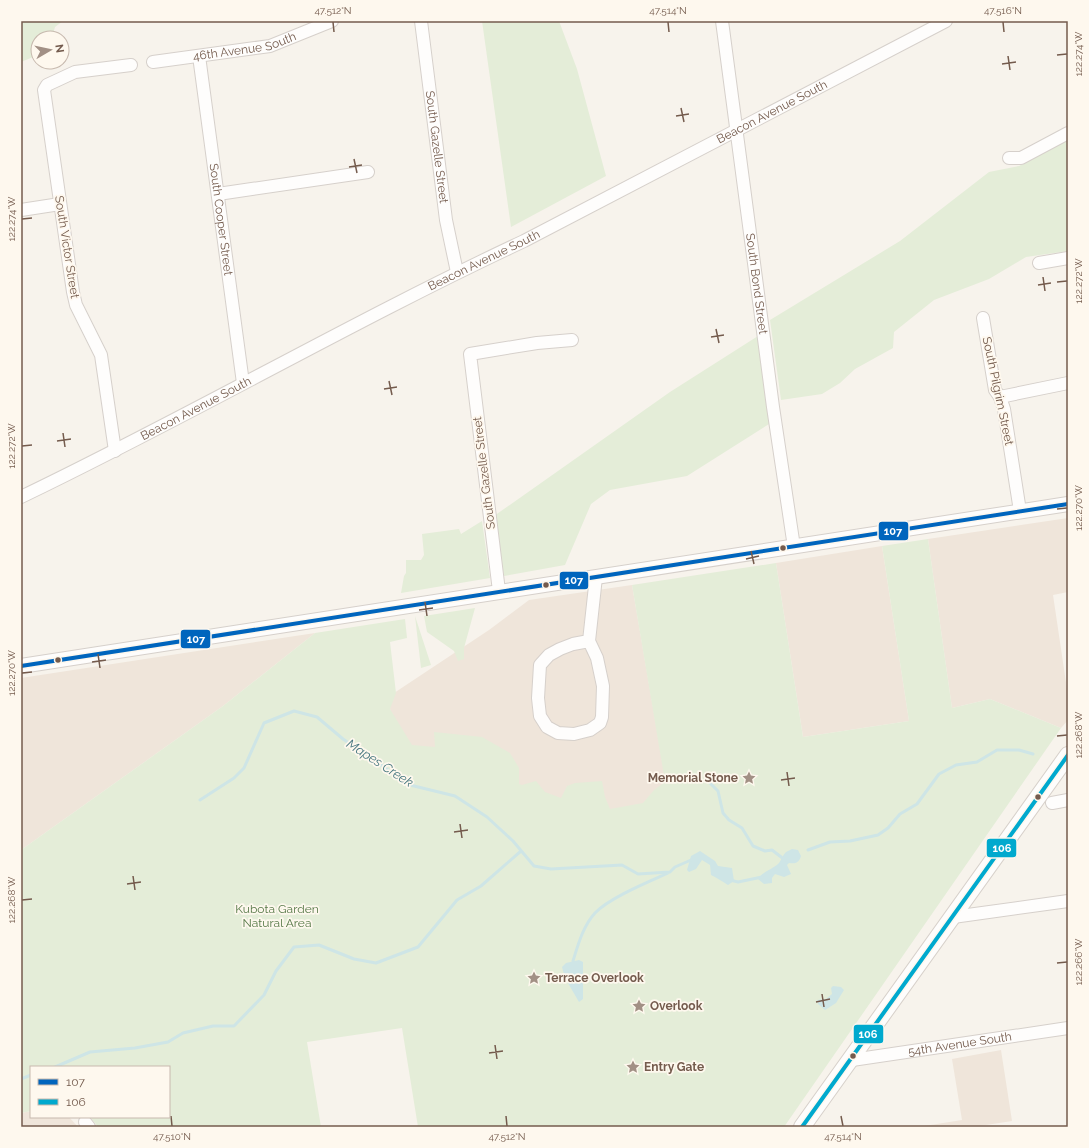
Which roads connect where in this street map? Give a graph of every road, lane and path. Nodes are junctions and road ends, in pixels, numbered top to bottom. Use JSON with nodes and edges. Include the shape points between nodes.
{"nodes":[{"id":1,"x":332,"y":21,"type":"edge"},
{"id":2,"x":421,"y":21,"type":"edge"},
{"id":3,"x":722,"y":21,"type":"edge"},
{"id":4,"x":946,"y":21,"type":"edge"},
{"id":5,"x":199,"y":56,"type":"junction"},
{"id":6,"x":153,"y":62,"type":"dead end"},
{"id":7,"x":131,"y":65,"type":"dead end"},
{"id":8,"x":736,"y":130,"type":"junction"},
{"id":9,"x":1068,"y":133,"type":"edge"},
{"id":10,"x":1009,"y":158,"type":"dead end"},
{"id":11,"x":368,"y":172,"type":"dead end"},
{"id":12,"x":218,"y":194,"type":"junction"},
{"id":13,"x":60,"y":204,"type":"junction"},
{"id":14,"x":21,"y":210,"type":"edge"},
{"id":15,"x":1068,"y":258,"type":"edge"},
{"id":16,"x":1039,"y":263,"type":"dead end"},
{"id":17,"x":457,"y":272,"type":"junction"},
{"id":18,"x":983,"y":318,"type":"dead end"},
{"id":19,"x":572,"y":340,"type":"dead end"},
{"id":20,"x":243,"y":383,"type":"junction"},
{"id":21,"x":1068,"y":383,"type":"edge"},
{"id":22,"x":1000,"y":397,"type":"junction"},
{"id":23,"x":116,"y":451,"type":"junction"},
{"id":24,"x":21,"y":497,"type":"edge"},
{"id":25,"x":1068,"y":504,"type":"edge"},
{"id":26,"x":1020,"y":511,"type":"junction"},
{"id":27,"x":794,"y":547,"type":"junction"},
{"id":28,"x":596,"y":577,"type":"junction"},
{"id":29,"x":499,"y":591,"type":"junction"},
{"id":30,"x":589,"y":641,"type":"junction"},
{"id":31,"x":21,"y":664,"type":"edge"},
{"id":32,"x":1068,"y":755,"type":"edge"},
{"id":33,"x":1068,"y":800,"type":"edge"},
{"id":34,"x":1052,"y":803,"type":"dead end"},
{"id":35,"x":1068,"y":901,"type":"edge"},
{"id":36,"x":953,"y":917,"type":"junction"},
{"id":37,"x":1068,"y":1028,"type":"edge"},
{"id":38,"x":852,"y":1060,"type":"junction"},
{"id":39,"x":802,"y":1127,"type":"edge"}],
"edges":[{"from":1,"to":5,"type":"street","name":"46th Avenue South","via":[[270,46]]},
{"from":2,"to":17,"type":"street","name":"South Gazelle Street","via":[[446,220]]},
{"from":3,"to":8,"type":"street","name":"South Bond Street"},
{"from":4,"to":8,"type":"street","name":"Beacon Avenue South"},
{"from":5,"to":6,"type":"street","name":"46th Avenue South"},
{"from":5,"to":12,"type":"street","name":"South Cooper Street"},
{"from":7,"to":13,"type":"street","name":"South Victor Street","via":[[75,72],[47,85],[44,90]]},
{"from":8,"to":17,"type":"street","name":"Beacon Avenue South","via":[[524,241]]},
{"from":8,"to":27,"type":"street","name":"South Bond Street"},
{"from":9,"to":10,"type":"street","via":[[1021,158]]},
{"from":11,"to":12,"type":"street"},
{"from":12,"to":20,"type":"street","name":"South Cooper Street"},
{"from":13,"to":14,"type":"street"},
{"from":13,"to":23,"type":"street","name":"South Victor Street","via":[[76,305],[102,356]]},
{"from":15,"to":16,"type":"street"},
{"from":17,"to":20,"type":"street","name":"Beacon Avenue South"},
{"from":18,"to":22,"type":"street","name":"South Pilgrim Street","via":[[995,390]]},
{"from":19,"to":29,"type":"street","name":"South Gazelle Street","via":[[470,354]]},
{"from":20,"to":23,"type":"street","name":"Beacon Avenue South"},
{"from":21,"to":22,"type":"street"},
{"from":22,"to":26,"type":"street","name":"South Pilgrim Street"},
{"from":23,"to":24,"type":"street","name":"Beacon Avenue South"},
{"from":25,"to":26,"type":"street"},
{"from":26,"to":27,"type":"street"},
{"from":27,"to":28,"type":"street"},
{"from":28,"to":29,"type":"street"},
{"from":28,"to":30,"type":"street"},
{"from":29,"to":31,"type":"street"},
{"from":30,"to":30,"type":"street","via":[[560,649],[549,655],[540,665],[540,716],[547,727],[558,733],[582,732],[600,723],[603,686],[597,658]]},
{"from":32,"to":36,"type":"main road"},
{"from":33,"to":34,"type":"street"},
{"from":35,"to":36,"type":"street"},
{"from":36,"to":38,"type":"main road"},
{"from":37,"to":38,"type":"street","name":"54th Avenue South"},
{"from":38,"to":39,"type":"main road"}]}
